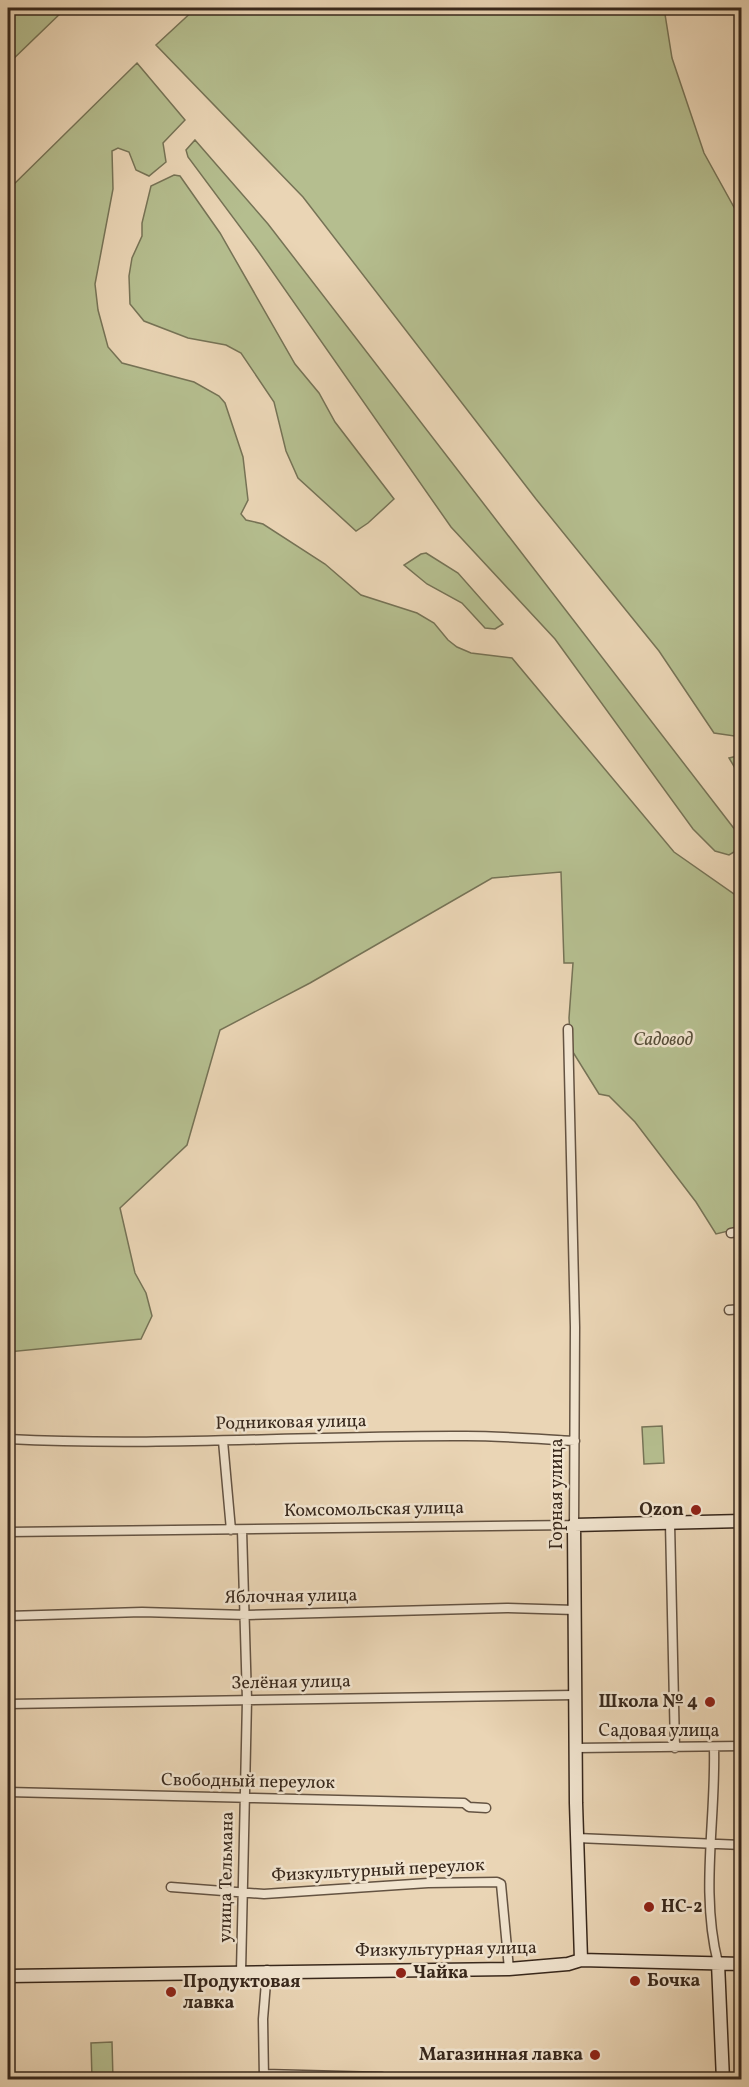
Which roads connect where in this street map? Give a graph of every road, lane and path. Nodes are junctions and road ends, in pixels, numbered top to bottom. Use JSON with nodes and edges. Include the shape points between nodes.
{"nodes":[{"id":1,"x":568,"y":1029,"type":"dead end"},
{"id":2,"x":741,"y":1231,"type":"edge"},
{"id":3,"x":731,"y":1233,"type":"dead end"},
{"id":4,"x":741,"y":1309,"type":"edge"},
{"id":5,"x":729,"y":1310,"type":"dead end"},
{"id":6,"x":8,"y":1439,"type":"edge"},
{"id":7,"x":223,"y":1441,"type":"junction"},
{"id":8,"x":575,"y":1441,"type":"junction"},
{"id":9,"x":741,"y":1521,"type":"edge"},
{"id":10,"x":670,"y":1523,"type":"junction"},
{"id":11,"x":574,"y":1525,"type":"junction"},
{"id":12,"x":231,"y":1530,"type":"junction"},
{"id":13,"x":243,"y":1530,"type":"junction"},
{"id":14,"x":8,"y":1533,"type":"edge"},
{"id":15,"x":575,"y":1610,"type":"junction"},
{"id":16,"x":247,"y":1615,"type":"junction"},
{"id":17,"x":8,"y":1616,"type":"edge"},
{"id":18,"x":575,"y":1695,"type":"junction"},
{"id":19,"x":248,"y":1700,"type":"junction"},
{"id":20,"x":8,"y":1704,"type":"edge"},
{"id":21,"x":741,"y":1746,"type":"edge"},
{"id":22,"x":576,"y":1748,"type":"junction"},
{"id":23,"x":675,"y":1748,"type":"junction"},
{"id":24,"x":714,"y":1748,"type":"junction"},
{"id":25,"x":8,"y":1792,"type":"edge"},
{"id":26,"x":245,"y":1799,"type":"junction"},
{"id":27,"x":486,"y":1808,"type":"dead end"},
{"id":28,"x":577,"y":1838,"type":"junction"},
{"id":29,"x":711,"y":1845,"type":"junction"},
{"id":30,"x":741,"y":1845,"type":"edge"},
{"id":31,"x":171,"y":1887,"type":"dead end"},
{"id":32,"x":243,"y":1893,"type":"junction"},
{"id":33,"x":581,"y":1960,"type":"junction"},
{"id":34,"x":718,"y":1963,"type":"junction"},
{"id":35,"x":741,"y":1964,"type":"edge"},
{"id":36,"x":509,"y":1969,"type":"junction"},
{"id":37,"x":267,"y":1970,"type":"junction"},
{"id":38,"x":241,"y":1972,"type":"junction"},
{"id":39,"x":8,"y":1976,"type":"edge"},
{"id":40,"x":264,"y":2077,"type":"edge"},
{"id":41,"x":382,"y":2077,"type":"dead end"},
{"id":42,"x":723,"y":2079,"type":"edge"}],
"edges":[{"from":1,"to":8,"type":"street","name":"Горная улица"},
{"from":2,"to":3,"type":"street"},
{"from":4,"to":5,"type":"street"},
{"from":6,"to":7,"type":"street","name":"Родниковая улица"},
{"from":7,"to":8,"type":"street","name":"Родниковая улица","via":[[467,1436]]},
{"from":7,"to":12,"type":"street"},
{"from":8,"to":11,"type":"street","name":"Горная улица"},
{"from":9,"to":10,"type":"street","name":"Комсомольская улица"},
{"from":10,"to":11,"type":"street","name":"Комсомольская улица"},
{"from":10,"to":23,"type":"street"},
{"from":11,"to":13,"type":"street","name":"Комсомольская улица"},
{"from":11,"to":15,"type":"street","name":"Горная улица"},
{"from":12,"to":13,"type":"street","name":"Комсомольская улица"},
{"from":12,"to":14,"type":"street","name":"Комсомольская улица"},
{"from":13,"to":16,"type":"street","name":"улица Тельмана"},
{"from":15,"to":16,"type":"street","name":"Яблочная улица","via":[[507,1608]]},
{"from":15,"to":18,"type":"street","name":"Горная улица"},
{"from":16,"to":17,"type":"street","name":"Яблочная улица","via":[[142,1612]]},
{"from":16,"to":19,"type":"street","name":"улица Тельмана"},
{"from":18,"to":19,"type":"street","name":"Зелёная улица"},
{"from":18,"to":22,"type":"street","name":"Горная улица"},
{"from":19,"to":20,"type":"street","name":"Зелёная улица"},
{"from":19,"to":26,"type":"street","name":"улица Тельмана"},
{"from":21,"to":24,"type":"street","name":"Садовая улица"},
{"from":22,"to":23,"type":"street","name":"Садовая улица"},
{"from":22,"to":28,"type":"street","name":"Горная улица"},
{"from":23,"to":24,"type":"street","name":"Садовая улица"},
{"from":24,"to":29,"type":"street"},
{"from":25,"to":26,"type":"street","name":"Свободный переулок"},
{"from":26,"to":27,"type":"street","name":"Свободный переулок","via":[[464,1803]]},
{"from":26,"to":32,"type":"street","name":"улица Тельмана"},
{"from":28,"to":29,"type":"street"},
{"from":28,"to":33,"type":"street","name":"Горная улица"},
{"from":29,"to":30,"type":"street"},
{"from":29,"to":34,"type":"street","via":[[708,1886]]},
{"from":31,"to":32,"type":"street","name":"Физкультурный переулок"},
{"from":32,"to":36,"type":"street","name":"Физкультурный переулок","via":[[497,1882],[501,1884]]},
{"from":32,"to":38,"type":"street","name":"улица Тельмана"},
{"from":33,"to":34,"type":"street","name":"Физкультурная улица"},
{"from":33,"to":36,"type":"street","name":"Физкультурная улица"},
{"from":34,"to":35,"type":"street","name":"Физкультурная улица"},
{"from":34,"to":42,"type":"street"},
{"from":36,"to":37,"type":"street","name":"Физкультурная улица"},
{"from":37,"to":38,"type":"street","name":"Физкультурная улица"},
{"from":37,"to":40,"type":"street"},
{"from":38,"to":39,"type":"street","name":"Физкультурная улица"},
{"from":40,"to":41,"type":"street"}]}
